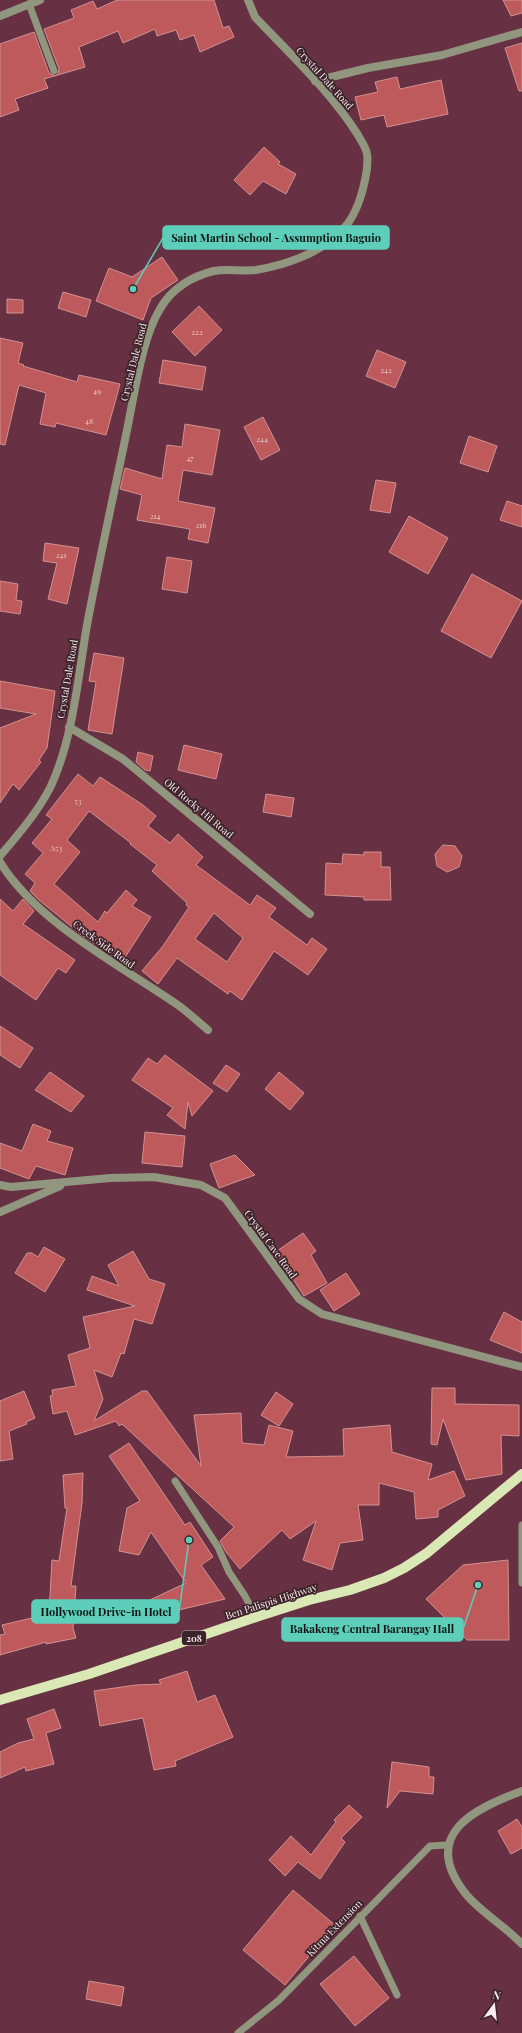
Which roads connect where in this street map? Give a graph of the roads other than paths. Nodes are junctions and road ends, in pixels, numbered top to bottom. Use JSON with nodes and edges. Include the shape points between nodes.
{"nodes":[{"id":1,"x":40,"y":0,"type":"edge"},
{"id":2,"x":248,"y":0,"type":"edge"},
{"id":3,"x":28,"y":4,"type":"junction"},
{"id":4,"x":0,"y":16,"type":"edge"},
{"id":5,"x":522,"y":32,"type":"edge"},
{"id":6,"x":54,"y":71,"type":"dead end"},
{"id":7,"x":315,"y":81,"type":"junction"},
{"id":8,"x":69,"y":727,"type":"junction"},
{"id":9,"x":0,"y":856,"type":"edge"},
{"id":10,"x":0,"y":862,"type":"edge"},
{"id":11,"x":310,"y":914,"type":"dead end"},
{"id":12,"x":208,"y":1030,"type":"dead end"},
{"id":13,"x":64,"y":1183,"type":"junction"},
{"id":14,"x":0,"y":1185,"type":"edge"},
{"id":15,"x":0,"y":1212,"type":"edge"},
{"id":16,"x":522,"y":1367,"type":"edge"},
{"id":17,"x":522,"y":1474,"type":"edge"},
{"id":18,"x":175,"y":1481,"type":"dead end"},
{"id":19,"x":522,"y":1525,"type":"edge"},
{"id":20,"x":522,"y":1582,"type":"edge"},
{"id":21,"x":256,"y":1617,"type":"junction"},
{"id":22,"x":0,"y":1700,"type":"edge"},
{"id":23,"x":522,"y":1790,"type":"edge"},
{"id":24,"x":447,"y":1845,"type":"junction"},
{"id":25,"x":360,"y":1916,"type":"junction"},
{"id":26,"x":522,"y":1944,"type":"edge"},
{"id":27,"x":397,"y":1995,"type":"dead end"},
{"id":28,"x":238,"y":2033,"type":"edge"}],
"edges":[{"from":1,"to":3,"type":"street"},
{"from":2,"to":7,"type":"street","name":"Crystal Dale Road","via":[[255,16]]},
{"from":3,"to":4,"type":"street"},
{"from":3,"to":6,"type":"lane"},
{"from":5,"to":7,"type":"street","via":[[442,55],[368,68]]},
{"from":7,"to":8,"type":"street","name":"Crystal Dale Road","via":[[345,116],[367,153],[367,168],[356,207],[345,227],[324,244],[288,264],[253,270],[215,271],[188,280],[167,299],[151,325],[109,510]]},
{"from":8,"to":9,"type":"street","name":"Crystal Dale Road","via":[[60,763],[49,788],[35,812]]},
{"from":8,"to":11,"type":"street","name":"Old Rocky Hil Road","via":[[123,759]]},
{"from":10,"to":12,"type":"street","name":"Creek Side Road","via":[[13,881],[59,924],[134,978],[176,1004]]},
{"from":13,"to":14,"type":"street","name":"Crystal Cave Road","via":[[11,1187]]},
{"from":13,"to":15,"type":"street"},
{"from":13,"to":16,"type":"street","name":"Crystal Cave Road","via":[[154,1177],[201,1185],[225,1198],[299,1299],[311,1308],[322,1314]]},
{"from":17,"to":21,"type":"main road","name":"Ben Palispis Highway","number":"208","via":[[427,1553],[404,1568],[350,1590]]},
{"from":18,"to":21,"type":"lane","via":[[218,1547],[229,1572]]},
{"from":19,"to":20,"type":"lane"},
{"from":21,"to":22,"type":"main road","name":"Ben Palispis Highway","number":"208","via":[[89,1674]]},
{"from":23,"to":24,"type":"street","via":[[473,1813],[452,1834]]},
{"from":24,"to":25,"type":"lane","name":"Kitma Extension","via":[[430,1846]]},
{"from":24,"to":26,"type":"street","via":[[451,1871],[465,1894]]},
{"from":25,"to":27,"type":"lane"},
{"from":25,"to":28,"type":"lane","name":"Kitma Extension","via":[[279,2000]]}]}
